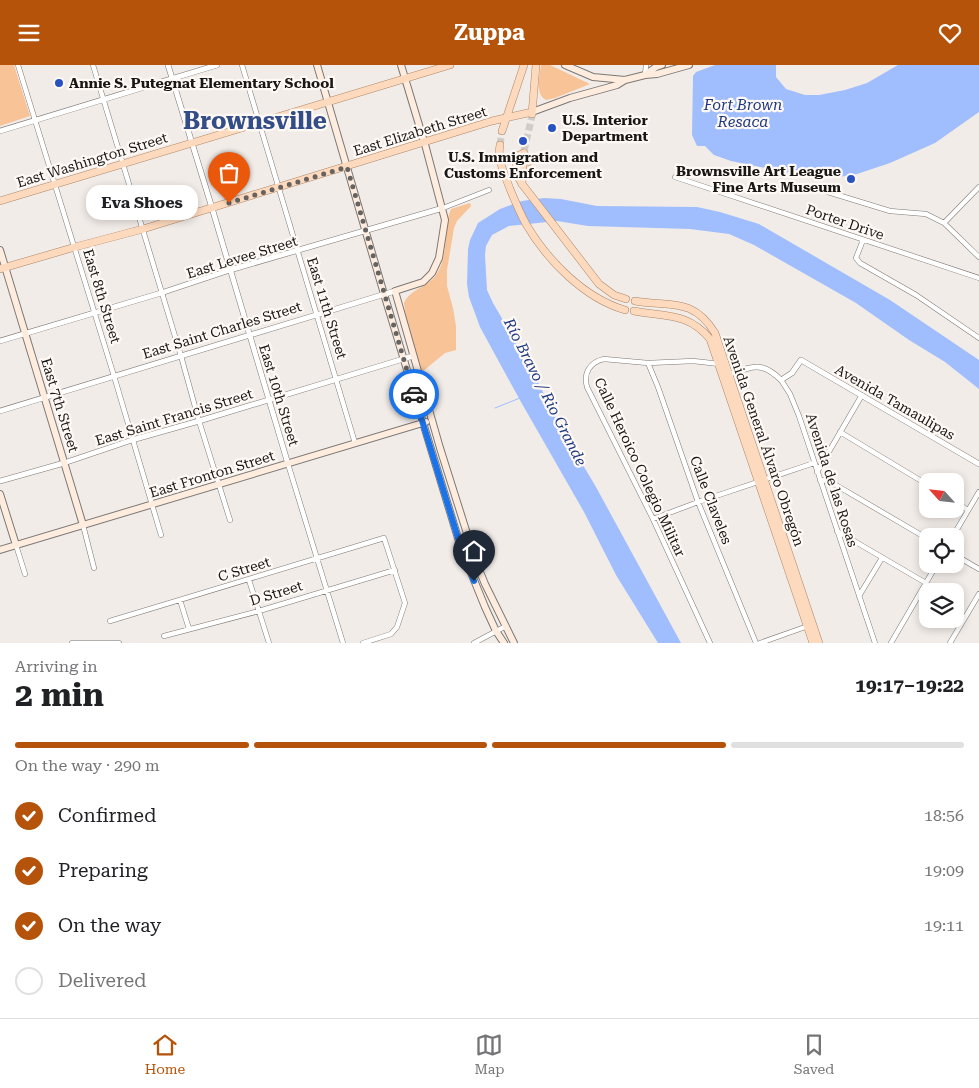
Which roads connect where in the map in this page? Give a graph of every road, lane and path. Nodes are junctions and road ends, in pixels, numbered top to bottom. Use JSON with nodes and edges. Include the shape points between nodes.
{"nodes":[{"id":1,"x":18,"y":65,"type":"edge"},
{"id":2,"x":93,"y":65,"type":"edge"},
{"id":3,"x":168,"y":65,"type":"edge"},
{"id":4,"x":218,"y":65,"type":"edge"},
{"id":5,"x":242,"y":65,"type":"edge"},
{"id":6,"x":317,"y":65,"type":"edge"},
{"id":7,"x":401,"y":65,"type":"edge"},
{"id":8,"x":450,"y":65,"type":"edge"},
{"id":9,"x":524,"y":65,"type":"edge"},
{"id":10,"x":536,"y":65,"type":"edge"},
{"id":11,"x":565,"y":65,"type":"edge"},
{"id":12,"x":646,"y":65,"type":"edge"},
{"id":13,"x":662,"y":65,"type":"edge"},
{"id":14,"x":689,"y":65,"type":"edge"},
{"id":15,"x":646,"y":75,"type":"junction"},
{"id":16,"x":593,"y":77,"type":"junction"},
{"id":17,"x":172,"y":78,"type":"junction"},
{"id":18,"x":405,"y":78,"type":"junction"},
{"id":19,"x":626,"y":80,"type":"junction"},
{"id":20,"x":592,"y":92,"type":"junction"},
{"id":21,"x":102,"y":100,"type":"junction"},
{"id":22,"x":328,"y":102,"type":"junction"},
{"id":23,"x":532,"y":114,"type":"junction"},
{"id":24,"x":506,"y":118,"type":"junction"},
{"id":25,"x":35,"y":120,"type":"junction"},
{"id":26,"x":259,"y":123,"type":"junction"},
{"id":27,"x":0,"y":131,"type":"edge"},
{"id":28,"x":502,"y":131,"type":"tunnel mouth"},
{"id":29,"x":192,"y":142,"type":"junction"},
{"id":30,"x":425,"y":143,"type":"junction"},
{"id":31,"x":500,"y":145,"type":"tunnel mouth"},
{"id":32,"x":122,"y":163,"type":"junction"},
{"id":33,"x":520,"y":163,"type":"junction"},
{"id":34,"x":347,"y":167,"type":"junction"},
{"id":35,"x":675,"y":177,"type":"dead end"},
{"id":36,"x":56,"y":184,"type":"junction"},
{"id":37,"x":279,"y":187,"type":"junction"},
{"id":38,"x":979,"y":187,"type":"edge"},
{"id":39,"x":489,"y":190,"type":"dead end"},
{"id":40,"x":828,"y":192,"type":"dead end"},
{"id":41,"x":0,"y":201,"type":"edge"},
{"id":42,"x":212,"y":208,"type":"junction"},
{"id":43,"x":443,"y":208,"type":"junction"},
{"id":44,"x":944,"y":223,"type":"junction"},
{"id":45,"x":143,"y":229,"type":"junction"},
{"id":46,"x":366,"y":231,"type":"junction"},
{"id":47,"x":863,"y":240,"type":"junction"},
{"id":48,"x":75,"y":247,"type":"junction"},
{"id":49,"x":0,"y":250,"type":"edge"},
{"id":50,"x":298,"y":251,"type":"junction"},
{"id":51,"x":979,"y":257,"type":"edge"},
{"id":52,"x":3,"y":269,"type":"edge"},
{"id":53,"x":230,"y":270,"type":"junction"},
{"id":54,"x":979,"y":278,"type":"edge"},
{"id":55,"x":394,"y":291,"type":"junction"},
{"id":56,"x":162,"y":293,"type":"junction"},
{"id":57,"x":384,"y":294,"type":"junction"},
{"id":58,"x":626,"y":299,"type":"dead end"},
{"id":59,"x":635,"y":301,"type":"dead end"},
{"id":60,"x":625,"y":309,"type":"dead end"},
{"id":61,"x":634,"y":311,"type":"dead end"},
{"id":62,"x":94,"y":313,"type":"junction"},
{"id":63,"x":317,"y":315,"type":"junction"},
{"id":64,"x":25,"y":334,"type":"junction"},
{"id":65,"x":249,"y":335,"type":"junction"},
{"id":66,"x":979,"y":338,"type":"edge"},
{"id":67,"x":0,"y":341,"type":"edge"},
{"id":68,"x":181,"y":356,"type":"junction"},
{"id":69,"x":413,"y":356,"type":"junction"},
{"id":70,"x":404,"y":359,"type":"junction"},
{"id":71,"x":648,"y":363,"type":"junction"},
{"id":72,"x":720,"y":364,"type":"junction"},
{"id":73,"x":730,"y":374,"type":"junction"},
{"id":74,"x":114,"y":376,"type":"junction"},
{"id":75,"x":336,"y":379,"type":"junction"},
{"id":76,"x":781,"y":380,"type":"junction"},
{"id":77,"x":862,"y":395,"type":"junction"},
{"id":78,"x":44,"y":397,"type":"junction"},
{"id":79,"x":270,"y":399,"type":"junction"},
{"id":80,"x":0,"y":411,"type":"edge"},
{"id":81,"x":739,"y":413,"type":"junction"},
{"id":82,"x":432,"y":420,"type":"junction"},
{"id":83,"x":199,"y":421,"type":"junction"},
{"id":84,"x":423,"y":423,"type":"junction"},
{"id":85,"x":840,"y":432,"type":"junction"},
{"id":86,"x":132,"y":439,"type":"junction"},
{"id":87,"x":355,"y":443,"type":"junction"},
{"id":88,"x":64,"y":463,"type":"junction"},
{"id":89,"x":814,"y":463,"type":"junction"},
{"id":90,"x":288,"y":464,"type":"junction"},
{"id":91,"x":979,"y":464,"type":"edge"},
{"id":92,"x":817,"y":472,"type":"junction"},
{"id":93,"x":820,"y":480,"type":"junction"},
{"id":94,"x":919,"y":480,"type":"edge"},
{"id":95,"x":0,"y":481,"type":"edge"},
{"id":96,"x":761,"y":481,"type":"junction"},
{"id":97,"x":219,"y":484,"type":"junction"},
{"id":98,"x":979,"y":492,"type":"edge"},
{"id":99,"x":0,"y":494,"type":"edge"},
{"id":100,"x":698,"y":502,"type":"junction"},
{"id":101,"x":151,"y":505,"type":"junction"},
{"id":102,"x":964,"y":508,"type":"edge"},
{"id":103,"x":968,"y":510,"type":"junction"},
{"id":104,"x":653,"y":519,"type":"junction"},
{"id":105,"x":230,"y":520,"type":"dead end"},
{"id":106,"x":83,"y":525,"type":"junction"},
{"id":107,"x":958,"y":528,"type":"edge"},
{"id":108,"x":837,"y":531,"type":"junction"},
{"id":109,"x":919,"y":534,"type":"edge"},
{"id":110,"x":161,"y":535,"type":"dead end"},
{"id":111,"x":16,"y":545,"type":"junction"},
{"id":112,"x":0,"y":550,"type":"edge"},
{"id":113,"x":882,"y":558,"type":"junction"},
{"id":114,"x":316,"y":559,"type":"junction"},
{"id":115,"x":964,"y":560,"type":"edge"},
{"id":116,"x":94,"y":568,"type":"dead end"},
{"id":117,"x":395,"y":569,"type":"junction"},
{"id":118,"x":979,"y":569,"type":"edge"},
{"id":119,"x":932,"y":573,"type":"edge"},
{"id":120,"x":25,"y":574,"type":"dead end"},
{"id":121,"x":249,"y":580,"type":"junction"},
{"id":122,"x":926,"y":583,"type":"joint"},
{"id":123,"x":326,"y":590,"type":"junction"},
{"id":124,"x":979,"y":594,"type":"edge"},
{"id":125,"x":919,"y":595,"type":"edge"},
{"id":126,"x":859,"y":596,"type":"junction"},
{"id":127,"x":180,"y":600,"type":"junction"},
{"id":128,"x":259,"y":611,"type":"junction"},
{"id":129,"x":110,"y":621,"type":"dead end"},
{"id":130,"x":810,"y":625,"type":"junction"},
{"id":131,"x":506,"y":626,"type":"junction"},
{"id":132,"x":188,"y":629,"type":"junction"},
{"id":133,"x":496,"y":631,"type":"junction"},
{"id":134,"x":164,"y":636,"type":"dead end"},
{"id":135,"x":72,"y":643,"type":"edge"},
{"id":136,"x":119,"y":643,"type":"edge"},
{"id":137,"x":269,"y":643,"type":"edge"},
{"id":138,"x":343,"y":643,"type":"edge"},
{"id":139,"x":363,"y":643,"type":"edge"},
{"id":140,"x":474,"y":643,"type":"edge"},
{"id":141,"x":504,"y":643,"type":"edge"},
{"id":142,"x":514,"y":643,"type":"edge"},
{"id":143,"x":710,"y":643,"type":"edge"},
{"id":144,"x":756,"y":643,"type":"edge"},
{"id":145,"x":760,"y":643,"type":"edge"},
{"id":146,"x":813,"y":643,"type":"edge"},
{"id":147,"x":819,"y":643,"type":"edge"},
{"id":148,"x":875,"y":643,"type":"edge"},
{"id":149,"x":891,"y":643,"type":"edge"},
{"id":150,"x":950,"y":643,"type":"edge"}],
"edges":[{"from":1,"to":25,"type":"street","name":"East 8th Street"},
{"from":2,"to":21,"type":"street"},
{"from":3,"to":17,"type":"street","name":"East 10th Street"},
{"from":4,"to":17,"type":"street"},
{"from":5,"to":26,"type":"street","name":"East 11th Street"},
{"from":6,"to":22,"type":"main road"},
{"from":7,"to":18,"type":"main road"},
{"from":8,"to":18,"type":"main road","name":"East Washington Street"},
{"from":9,"to":24,"type":"main road"},
{"from":10,"to":23,"type":"main road"},
{"from":11,"to":16,"type":"main road"},
{"from":12,"to":15,"type":"street"},
{"from":13,"to":15,"type":"main road"},
{"from":14,"to":15,"type":"main road"},
{"from":15,"to":19,"type":"main road"},
{"from":16,"to":19,"type":"main road"},
{"from":16,"to":20,"type":"main road","via":[[596,85]]},
{"from":17,"to":21,"type":"street"},
{"from":17,"to":29,"type":"street","name":"East 10th Street"},
{"from":18,"to":22,"type":"main road","name":"East Washington Street"},
{"from":18,"to":30,"type":"main road"},
{"from":19,"to":20,"type":"main road"},
{"from":20,"to":23,"type":"main road"},
{"from":21,"to":25,"type":"street"},
{"from":21,"to":32,"type":"street"},
{"from":22,"to":26,"type":"main road","name":"East Washington Street"},
{"from":22,"to":34,"type":"main road"},
{"from":23,"to":24,"type":"main road","name":"East Elizabeth Street"},
{"from":24,"to":28,"type":"main road"},
{"from":24,"to":30,"type":"main road","name":"East Elizabeth Street"},
{"from":25,"to":27,"type":"street"},
{"from":25,"to":36,"type":"street","name":"East 8th Street"},
{"from":26,"to":29,"type":"main road","name":"East Washington Street"},
{"from":26,"to":37,"type":"street","name":"East 11th Street"},
{"from":29,"to":32,"type":"main road","name":"East Washington Street"},
{"from":29,"to":42,"type":"street","name":"East 10th Street"},
{"from":30,"to":34,"type":"main road","name":"East Elizabeth Street"},
{"from":30,"to":43,"type":"main road"},
{"from":31,"to":60,"type":"main road","via":[[500,158],[508,184],[530,230],[547,253],[576,282],[605,302]]},
{"from":32,"to":36,"type":"main road","name":"East Washington Street"},
{"from":32,"to":45,"type":"street"},
{"from":33,"to":33,"type":"main road","via":[[524,152]]},
{"from":33,"to":58,"type":"main road","via":[[522,184],[587,269],[606,291]]},
{"from":34,"to":37,"type":"main road","name":"East Elizabeth Street"},
{"from":34,"to":46,"type":"main road"},
{"from":35,"to":47,"type":"street","name":"Porter Drive"},
{"from":36,"to":41,"type":"main road","name":"East Washington Street"},
{"from":36,"to":48,"type":"street","name":"East 8th Street"},
{"from":37,"to":42,"type":"main road","name":"East Elizabeth Street"},
{"from":37,"to":50,"type":"street","name":"East 11th Street"},
{"from":38,"to":44,"type":"street"},
{"from":39,"to":43,"type":"street","name":"East Levee Street"},
{"from":40,"to":44,"type":"street","via":[[890,211],[926,214]]},
{"from":42,"to":45,"type":"main road","name":"East Elizabeth Street"},
{"from":42,"to":53,"type":"street","name":"East 10th Street"},
{"from":43,"to":46,"type":"street","name":"East Levee Street"},
{"from":43,"to":55,"type":"main road","name":"East Saint Charles Street","via":[[445,221],[439,258],[432,273],[423,283]]},
{"from":44,"to":51,"type":"street"},
{"from":45,"to":48,"type":"main road","name":"East Elizabeth Street"},
{"from":45,"to":56,"type":"street"},
{"from":46,"to":50,"type":"street","name":"East Levee Street"},
{"from":46,"to":57,"type":"main road"},
{"from":47,"to":54,"type":"street","name":"Porter Drive"},
{"from":47,"to":66,"type":"street","via":[[856,258],[860,263],[916,295]]},
{"from":48,"to":52,"type":"main road","name":"East Elizabeth Street"},
{"from":48,"to":62,"type":"street","name":"East 8th Street"},
{"from":49,"to":52,"type":"main road","name":"East 7th Street"},
{"from":50,"to":53,"type":"street","name":"East Levee Street"},
{"from":50,"to":63,"type":"street","name":"East 11th Street"},
{"from":52,"to":64,"type":"main road","name":"East 7th Street"},
{"from":53,"to":56,"type":"street","name":"East Levee Street"},
{"from":53,"to":65,"type":"street","name":"East 10th Street"},
{"from":55,"to":57,"type":"street","name":"East Saint Charles Street"},
{"from":55,"to":69,"type":"main road"},
{"from":56,"to":62,"type":"street","name":"East Levee Street"},
{"from":56,"to":68,"type":"street"},
{"from":57,"to":63,"type":"street","name":"East Saint Charles Street"},
{"from":57,"to":70,"type":"main road"},
{"from":59,"to":73,"type":"main road","name":"Avenida General Álvaro Obregón","via":[[679,305],[699,315],[715,333]]},
{"from":61,"to":72,"type":"main road","name":"Avenida General Álvaro Obregón","via":[[690,321],[710,339]]},
{"from":62,"to":64,"type":"street","name":"East Levee Street"},
{"from":62,"to":74,"type":"street","name":"East 8th Street"},
{"from":63,"to":65,"type":"street","name":"East Saint Charles Street"},
{"from":63,"to":75,"type":"street","name":"East 11th Street"},
{"from":64,"to":67,"type":"street","name":"East Levee Street"},
{"from":64,"to":78,"type":"main road","name":"East 7th Street"},
{"from":65,"to":68,"type":"street","name":"East Saint Charles Street"},
{"from":65,"to":79,"type":"street","name":"East 10th Street"},
{"from":68,"to":74,"type":"street","name":"East Saint Charles Street"},
{"from":68,"to":83,"type":"street"},
{"from":69,"to":70,"type":"street","name":"East Saint Francis Street"},
{"from":69,"to":82,"type":"main road"},
{"from":70,"to":75,"type":"street","name":"East Saint Francis Street"},
{"from":70,"to":84,"type":"main road"},
{"from":71,"to":72,"type":"street","name":"Calle Heroico Colegio Militar","via":[[703,361]]},
{"from":71,"to":100,"type":"street","name":"Calle Claveles"},
{"from":71,"to":104,"type":"street","name":"Calle Heroico Colegio Militar","via":[[604,359],[591,365],[585,380]]},
{"from":72,"to":81,"type":"main road","name":"Avenida General Álvaro Obregón"},
{"from":73,"to":76,"type":"street","name":"Avenida de las Rosas","via":[[758,366]]},
{"from":73,"to":81,"type":"main road","name":"Avenida General Álvaro Obregón"},
{"from":74,"to":78,"type":"street","name":"East Saint Charles Street"},
{"from":74,"to":86,"type":"street","name":"East 8th Street"},
{"from":75,"to":79,"type":"street","name":"East Saint Francis Street"},
{"from":75,"to":87,"type":"street","name":"East 11th Street"},
{"from":76,"to":77,"type":"street","name":"Avenida Tamaulipas","via":[[792,373],[800,360]]},
{"from":76,"to":89,"type":"street","name":"Avenida de las Rosas","via":[[794,402]]},
{"from":77,"to":85,"type":"street"},
{"from":77,"to":91,"type":"street","name":"Avenida Tamaulipas"},
{"from":78,"to":80,"type":"street","name":"East Saint Charles Street"},
{"from":78,"to":88,"type":"main road","name":"East 7th Street"},
{"from":79,"to":83,"type":"street","name":"East Saint Francis Street"},
{"from":79,"to":90,"type":"street","name":"East 10th Street"},
{"from":81,"to":96,"type":"main road","name":"Avenida General Álvaro Obregón"},
{"from":82,"to":84,"type":"main road","name":"East Fronton Street"},
{"from":82,"to":131,"type":"main road","via":[[476,562]]},
{"from":83,"to":86,"type":"street","name":"East Saint Francis Street"},
{"from":83,"to":97,"type":"street"},
{"from":84,"to":87,"type":"main road","name":"East Fronton Street"},
{"from":84,"to":133,"type":"main road","via":[[461,548]]},
{"from":85,"to":92,"type":"street"},
{"from":85,"to":94,"type":"street"},
{"from":86,"to":88,"type":"street","name":"East Saint Francis Street"},
{"from":86,"to":101,"type":"street","name":"East 8th Street"},
{"from":87,"to":90,"type":"main road","name":"East Fronton Street"},
{"from":88,"to":95,"type":"street","name":"East Saint Francis Street"},
{"from":88,"to":106,"type":"main road","name":"East 7th Street"},
{"from":89,"to":92,"type":"street","name":"Avenida de las Rosas"},
{"from":89,"to":96,"type":"street"},
{"from":90,"to":97,"type":"main road","name":"East Fronton Street"},
{"from":90,"to":114,"type":"street","name":"East 10th Street"},
{"from":92,"to":93,"type":"street","name":"Avenida de las Rosas"},
{"from":93,"to":108,"type":"street","name":"Avenida de las Rosas"},
{"from":93,"to":109,"type":"street","via":[[829,481]]},
{"from":96,"to":100,"type":"street"},
{"from":96,"to":130,"type":"main road","name":"Avenida General Álvaro Obregón"},
{"from":97,"to":101,"type":"main road","name":"East Fronton Street"},
{"from":97,"to":105,"type":"street"},
{"from":98,"to":103,"type":"street"},
{"from":99,"to":111,"type":"main road"},
{"from":100,"to":104,"type":"street"},
{"from":100,"to":144,"type":"street","name":"Calle Claveles"},
{"from":101,"to":106,"type":"main road","name":"East Fronton Street"},
{"from":101,"to":110,"type":"street","name":"East 8th Street"},
{"from":102,"to":103,"type":"street"},
{"from":103,"to":107,"type":"street"},
{"from":104,"to":143,"type":"street","name":"Calle Heroico Colegio Militar"},
{"from":106,"to":111,"type":"main road","name":"East Fronton Street"},
{"from":106,"to":116,"type":"street","name":"East 7th Street"},
{"from":108,"to":113,"type":"street"},
{"from":108,"to":126,"type":"street","name":"Avenida de las Rosas"},
{"from":111,"to":112,"type":"main road","name":"East Fronton Street"},
{"from":111,"to":120,"type":"street"},
{"from":113,"to":122,"type":"street"},
{"from":113,"to":126,"type":"street"},
{"from":114,"to":117,"type":"street","name":"C Street","via":[[384,538]]},
{"from":114,"to":121,"type":"street","name":"C Street"},
{"from":114,"to":123,"type":"street","name":"East 10th Street"},
{"from":115,"to":118,"type":"street"},
{"from":117,"to":123,"type":"street","name":"D Street"},
{"from":117,"to":139,"type":"street","via":[[405,603],[397,627],[391,635]]},
{"from":119,"to":122,"type":"street"},
{"from":121,"to":127,"type":"street","name":"C Street"},
{"from":121,"to":128,"type":"street"},
{"from":123,"to":128,"type":"street","name":"D Street"},
{"from":123,"to":138,"type":"street","name":"East 10th Street"},
{"from":124,"to":150,"type":"street"},
{"from":125,"to":149,"type":"street"},
{"from":126,"to":148,"type":"street","name":"Avenida de las Rosas"},
{"from":127,"to":129,"type":"street","name":"C Street"},
{"from":127,"to":132,"type":"street"},
{"from":128,"to":132,"type":"street","name":"D Street"},
{"from":128,"to":137,"type":"street"},
{"from":130,"to":145,"type":"street"},
{"from":130,"to":146,"type":"main road","name":"Avenida General Álvaro Obregón"},
{"from":130,"to":147,"type":"main road","name":"Avenida General Álvaro Obregón"},
{"from":131,"to":133,"type":"street"},
{"from":131,"to":142,"type":"main road"},
{"from":132,"to":134,"type":"street","name":"D Street"},
{"from":133,"to":140,"type":"street"},
{"from":133,"to":141,"type":"main road"},
{"from":135,"to":136,"type":"street"}]}
